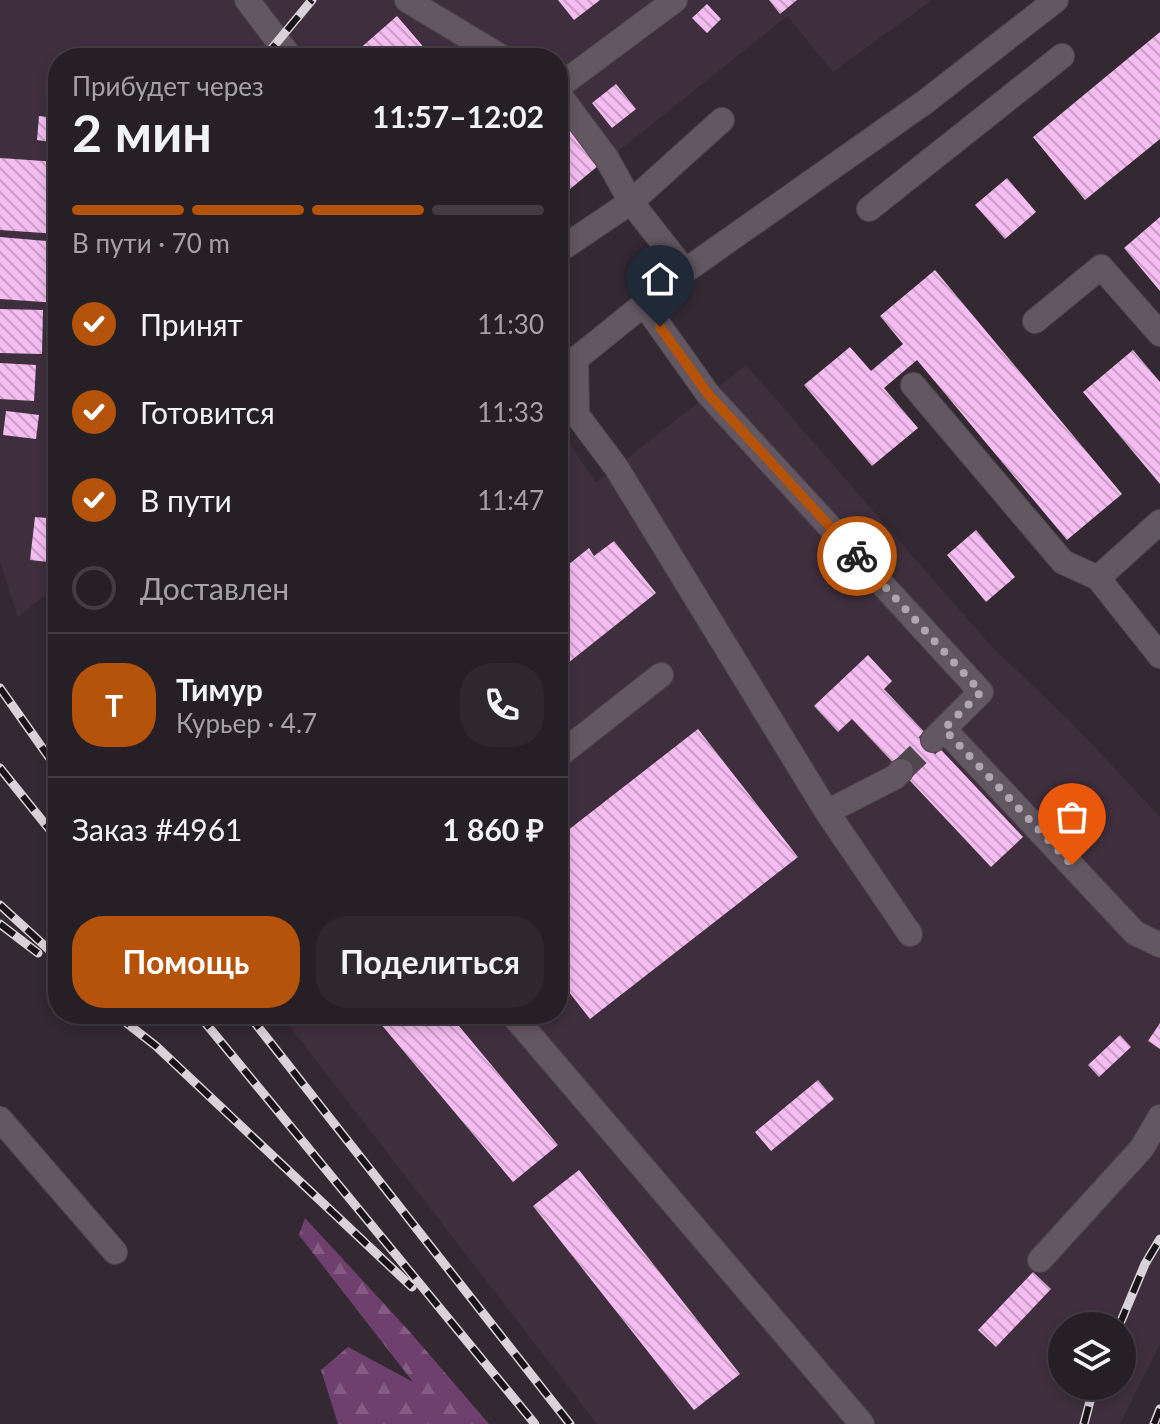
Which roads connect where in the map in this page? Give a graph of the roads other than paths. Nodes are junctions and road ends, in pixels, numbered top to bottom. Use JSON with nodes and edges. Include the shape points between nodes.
{"nodes":[{"id":1,"x":247,"y":0,"type":"edge"},
{"id":2,"x":407,"y":0,"type":"edge"},
{"id":3,"x":675,"y":0,"type":"edge"},
{"id":4,"x":1056,"y":0,"type":"edge"},
{"id":5,"x":283,"y":48,"type":"edge"},
{"id":6,"x":486,"y":48,"type":"edge"},
{"id":7,"x":1062,"y":56,"type":"dead end"},
{"id":8,"x":568,"y":82,"type":"edge"},
{"id":9,"x":568,"y":104,"type":"edge"},
{"id":10,"x":722,"y":120,"type":"dead end"},
{"id":11,"x":631,"y":202,"type":"junction"},
{"id":12,"x":869,"y":209,"type":"dead end"},
{"id":13,"x":568,"y":244,"type":"edge"},
{"id":14,"x":685,"y":271,"type":"junction"},
{"id":15,"x":644,"y":304,"type":"junction"},
{"id":16,"x":1035,"y":321,"type":"dead end"},
{"id":17,"x":1160,"y":334,"type":"edge"},
{"id":18,"x":568,"y":355,"type":"edge"},
{"id":19,"x":568,"y":362,"type":"edge"},
{"id":20,"x":913,"y":385,"type":"dead end"},
{"id":21,"x":1160,"y":522,"type":"edge"},
{"id":22,"x":1098,"y":578,"type":"junction"},
{"id":23,"x":1160,"y":656,"type":"edge"},
{"id":24,"x":661,"y":675,"type":"dead end"},
{"id":25,"x":568,"y":748,"type":"edge"},
{"id":26,"x":901,"y":771,"type":"tunnel mouth"},
{"id":27,"x":827,"y":812,"type":"junction"},
{"id":28,"x":910,"y":934,"type":"dead end"},
{"id":29,"x":1160,"y":945,"type":"edge"},
{"id":30,"x":521,"y":1024,"type":"edge"},
{"id":31,"x":1160,"y":1117,"type":"edge"},
{"id":32,"x":0,"y":1119,"type":"edge"},
{"id":33,"x":115,"y":1252,"type":"dead end"},
{"id":34,"x":1040,"y":1260,"type":"dead end"},
{"id":35,"x":862,"y":1424,"type":"edge"}],
"edges":[{"from":1,"to":5,"type":"street"},
{"from":2,"to":6,"type":"street"},
{"from":3,"to":8,"type":"street"},
{"from":4,"to":14,"type":"street","via":[[925,102]]},
{"from":7,"to":12,"type":"street"},
{"from":9,"to":11,"type":"street"},
{"from":10,"to":11,"type":"street"},
{"from":11,"to":13,"type":"street"},
{"from":11,"to":14,"type":"street"},
{"from":14,"to":15,"type":"street"},
{"from":15,"to":18,"type":"street"},
{"from":15,"to":29,"type":"street","via":[[708,394],[981,692],[938,734],[1135,933]]},
{"from":16,"to":17,"type":"street","via":[[1101,267]]},
{"from":19,"to":27,"type":"street","via":[[577,415],[616,467]]},
{"from":20,"to":22,"type":"street","via":[[1063,562]]},
{"from":21,"to":22,"type":"street"},
{"from":22,"to":23,"type":"street"},
{"from":24,"to":25,"type":"street"},
{"from":26,"to":27,"type":"street"},
{"from":27,"to":28,"type":"street"},
{"from":30,"to":35,"type":"street"},
{"from":31,"to":34,"type":"street","via":[[1142,1148]]},
{"from":32,"to":33,"type":"street"}]}
